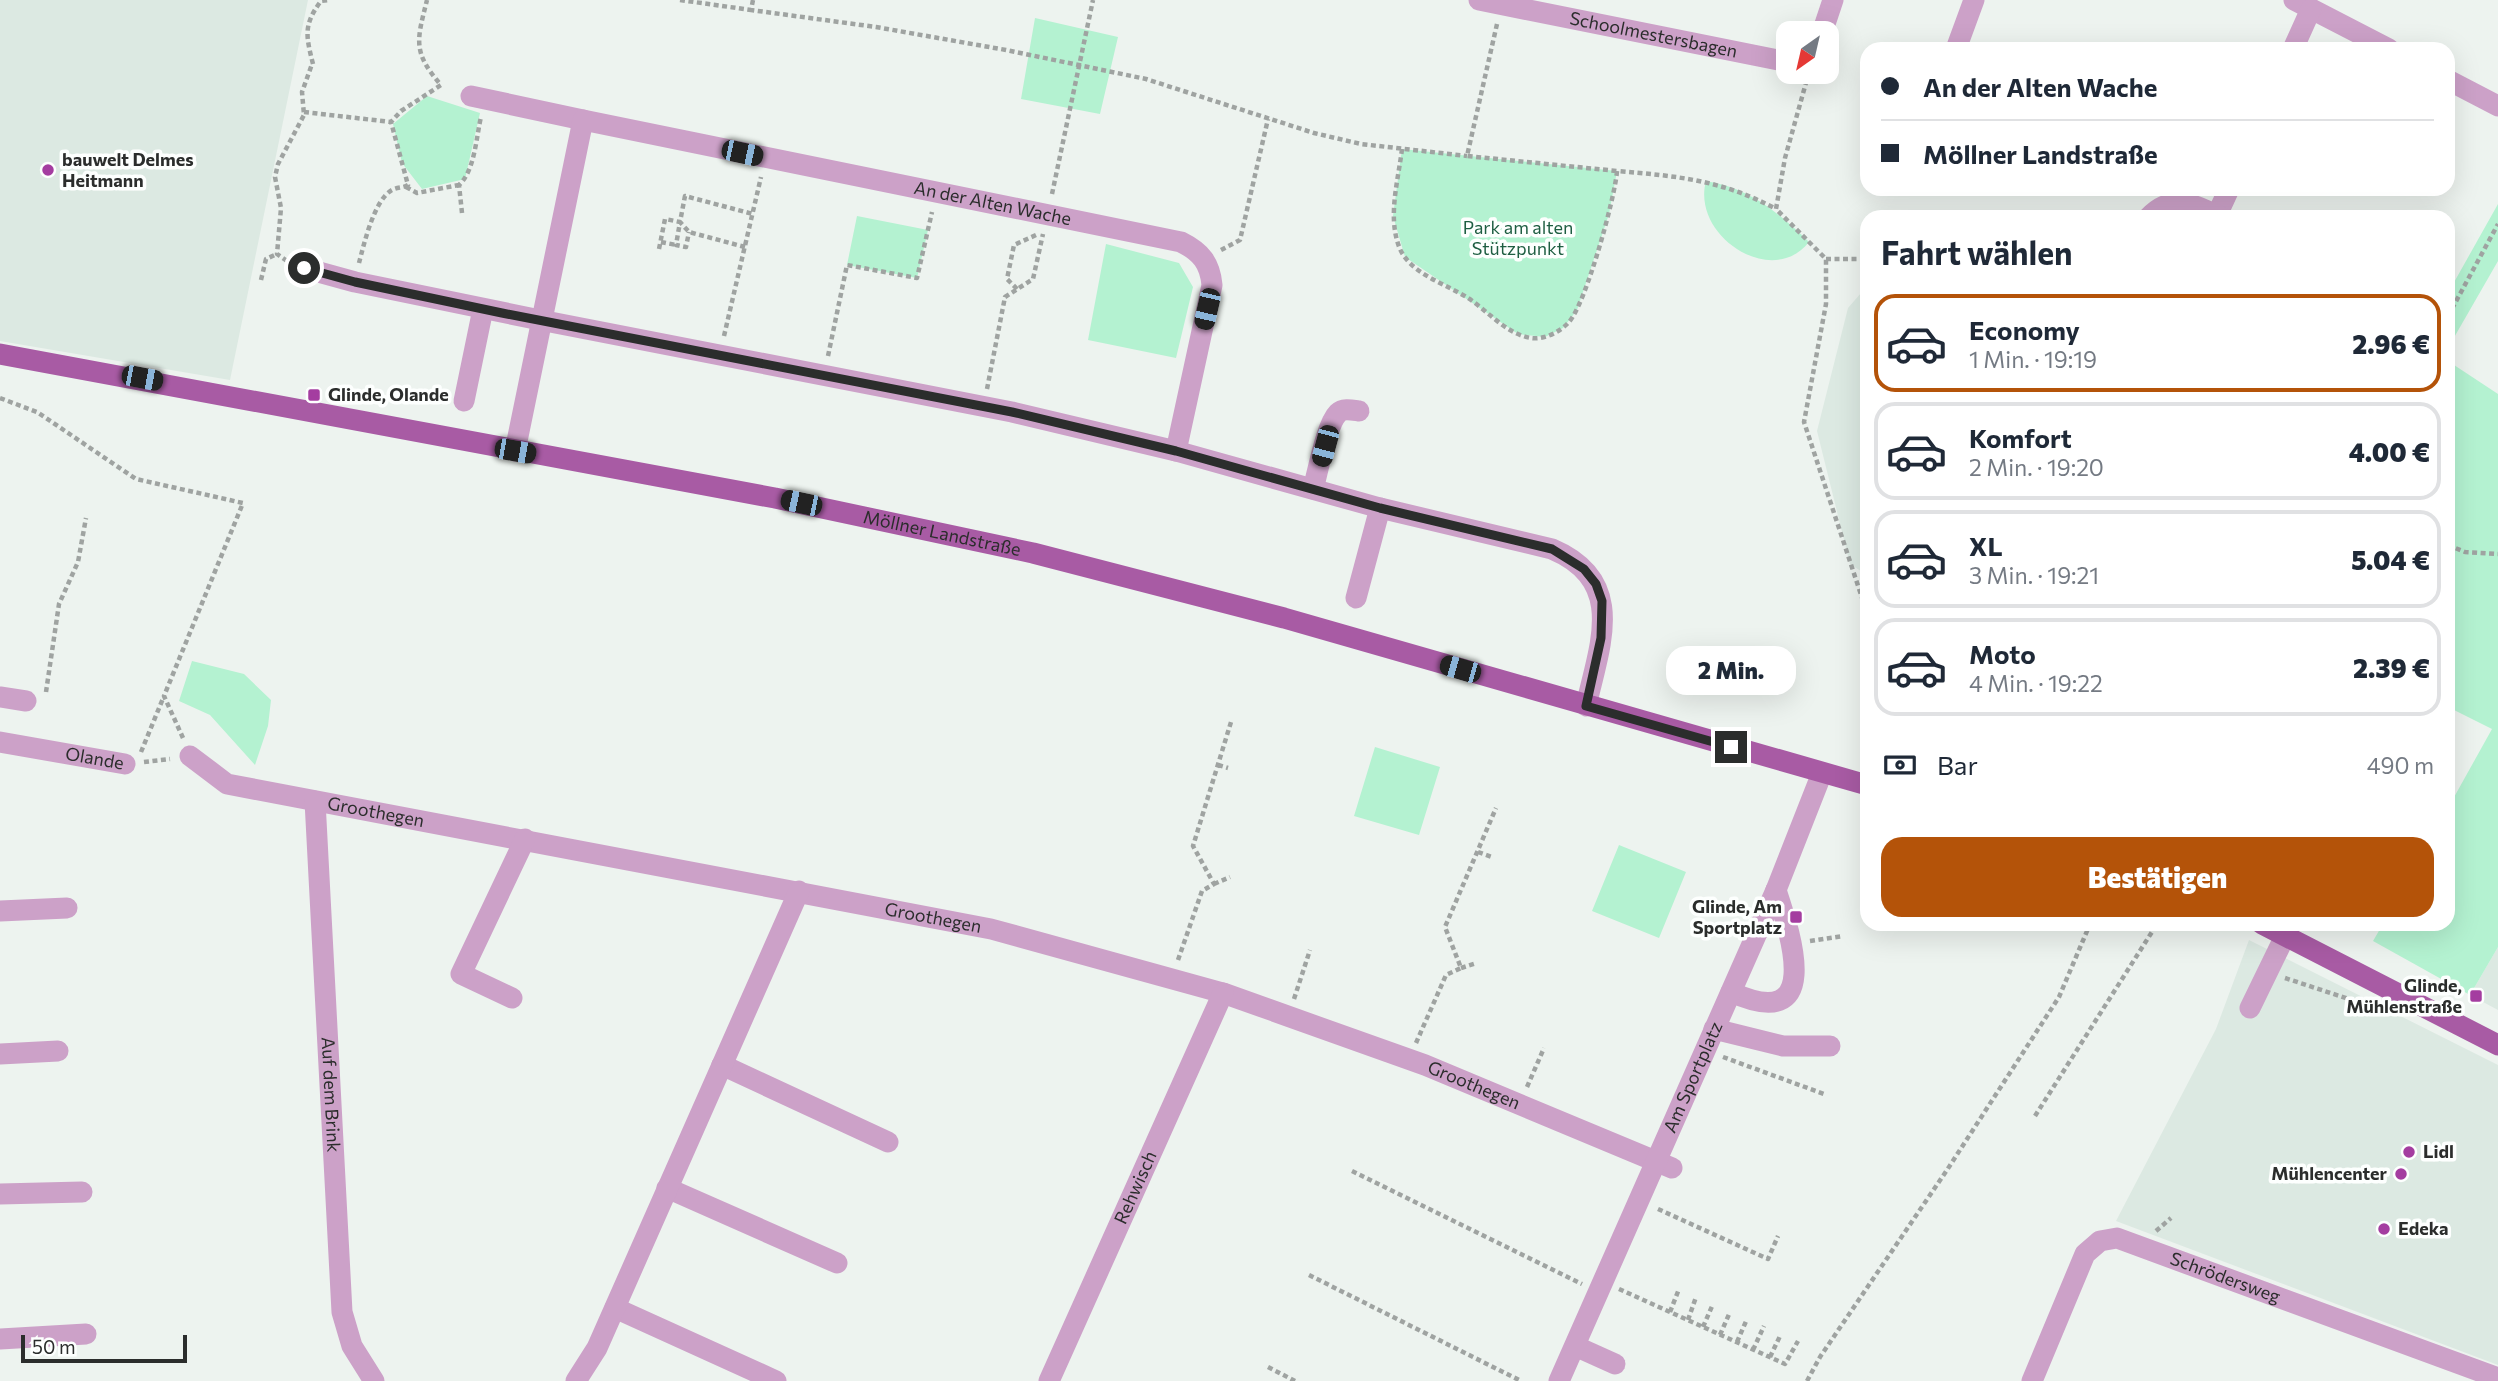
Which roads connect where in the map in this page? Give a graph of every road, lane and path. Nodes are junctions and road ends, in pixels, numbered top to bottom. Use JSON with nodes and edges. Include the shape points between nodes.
{"nodes":[{"id":1,"x":329,"y":0,"type":"edge"},
{"id":2,"x":427,"y":0,"type":"edge"},
{"id":3,"x":680,"y":0,"type":"edge"},
{"id":4,"x":753,"y":0,"type":"edge"},
{"id":5,"x":1093,"y":0,"type":"edge"},
{"id":6,"x":1479,"y":0,"type":"edge"},
{"id":7,"x":1833,"y":0,"type":"edge"},
{"id":8,"x":1974,"y":0,"type":"edge"},
{"id":9,"x":2303,"y":4,"type":"edge"},
{"id":10,"x":1502,"y":5,"type":"junction"},
{"id":11,"x":751,"y":10,"type":"junction"},
{"id":12,"x":1826,"y":21,"type":"edge"},
{"id":13,"x":1959,"y":42,"type":"edge"},
{"id":14,"x":2295,"y":42,"type":"edge"},
{"id":15,"x":2376,"y":42,"type":"edge"},
{"id":16,"x":1776,"y":60,"type":"edge"},
{"id":17,"x":1079,"y":65,"type":"junction"},
{"id":18,"x":1806,"y":84,"type":"edge"},
{"id":19,"x":2455,"y":84,"type":"edge"},
{"id":20,"x":478,"y":98,"type":"joint"},
{"id":21,"x":2498,"y":106,"type":"edge"},
{"id":22,"x":304,"y":112,"type":"junction"},
{"id":23,"x":1268,"y":119,"type":"junction"},
{"id":24,"x":583,"y":120,"type":"junction"},
{"id":25,"x":391,"y":122,"type":"junction"},
{"id":26,"x":1402,"y":149,"type":"junction"},
{"id":27,"x":1467,"y":156,"type":"junction"},
{"id":28,"x":765,"y":158,"type":"junction"},
{"id":29,"x":1617,"y":170,"type":"junction"},
{"id":30,"x":459,"y":185,"type":"junction"},
{"id":31,"x":406,"y":187,"type":"junction"},
{"id":32,"x":936,"y":192,"type":"junction"},
{"id":33,"x":1776,"y":209,"type":"junction"},
{"id":34,"x":2158,"y":210,"type":"edge"},
{"id":35,"x":2205,"y":210,"type":"edge"},
{"id":36,"x":462,"y":213,"type":"dead end"},
{"id":37,"x":753,"y":214,"type":"junction"},
{"id":38,"x":680,"y":222,"type":"junction"},
{"id":39,"x":1046,"y":223,"type":"junction"},
{"id":40,"x":2498,"y":223,"type":"edge"},
{"id":41,"x":689,"y":232,"type":"junction"},
{"id":42,"x":661,"y":242,"type":"junction"},
{"id":43,"x":676,"y":245,"type":"junction"},
{"id":44,"x":745,"y":247,"type":"junction"},
{"id":45,"x":659,"y":249,"type":"dead end"},
{"id":46,"x":276,"y":254,"type":"junction"},
{"id":47,"x":1205,"y":259,"type":"junction"},
{"id":48,"x":1826,"y":259,"type":"junction"},
{"id":49,"x":1860,"y":260,"type":"edge"},
{"id":50,"x":304,"y":268,"type":"joint"},
{"id":51,"x":261,"y":280,"type":"dead end"},
{"id":52,"x":355,"y":282,"type":"junction"},
{"id":53,"x":1017,"y":289,"type":"junction"},
{"id":54,"x":2455,"y":303,"type":"edge"},
{"id":55,"x":483,"y":309,"type":"junction"},
{"id":56,"x":541,"y":320,"type":"junction"},
{"id":57,"x":0,"y":354,"type":"edge"},
{"id":58,"x":720,"y":354,"type":"junction"},
{"id":59,"x":824,"y":374,"type":"junction"},
{"id":60,"x":0,"y":398,"type":"edge"},
{"id":61,"x":464,"y":401,"type":"dead end"},
{"id":62,"x":983,"y":406,"type":"junction"},
{"id":63,"x":1359,"y":411,"type":"dead end"},
{"id":64,"x":515,"y":451,"type":"junction"},
{"id":65,"x":1176,"y":451,"type":"junction"},
{"id":66,"x":1313,"y":489,"type":"junction"},
{"id":67,"x":1380,"y":508,"type":"junction"},
{"id":68,"x":86,"y":518,"type":"dead end"},
{"id":69,"x":2455,"y":548,"type":"edge"},
{"id":70,"x":2498,"y":554,"type":"edge"},
{"id":71,"x":1860,"y":592,"type":"edge"},
{"id":72,"x":1356,"y":597,"type":"dead end"},
{"id":73,"x":164,"y":696,"type":"junction"},
{"id":74,"x":0,"y":697,"type":"edge"},
{"id":75,"x":35,"y":703,"type":"joint"},
{"id":76,"x":1586,"y":706,"type":"junction"},
{"id":77,"x":1231,"y":722,"type":"dead end"},
{"id":78,"x":0,"y":742,"type":"edge"},
{"id":79,"x":190,"y":756,"type":"junction"},
{"id":80,"x":131,"y":763,"type":"junction"},
{"id":81,"x":1218,"y":765,"type":"junction"},
{"id":82,"x":1228,"y":768,"type":"dead end"},
{"id":83,"x":1822,"y":773,"type":"junction"},
{"id":84,"x":1860,"y":783,"type":"edge"},
{"id":85,"x":315,"y":800,"type":"junction"},
{"id":86,"x":1496,"y":808,"type":"dead end"},
{"id":87,"x":525,"y":839,"type":"junction"},
{"id":88,"x":1478,"y":852,"type":"junction"},
{"id":89,"x":1492,"y":857,"type":"dead end"},
{"id":90,"x":1230,"y":877,"type":"dead end"},
{"id":91,"x":1214,"y":884,"type":"junction"},
{"id":92,"x":1776,"y":890,"type":"junction"},
{"id":93,"x":799,"y":891,"type":"junction"},
{"id":94,"x":67,"y":908,"type":"dead end"},
{"id":95,"x":0,"y":911,"type":"edge"},
{"id":96,"x":2087,"y":931,"type":"edge"},
{"id":97,"x":2153,"y":931,"type":"edge"},
{"id":98,"x":2275,"y":931,"type":"edge"},
{"id":99,"x":1843,"y":936,"type":"dead end"},
{"id":100,"x":2285,"y":936,"type":"junction"},
{"id":101,"x":1792,"y":944,"type":"junction"},
{"id":102,"x":1310,"y":950,"type":"dead end"},
{"id":103,"x":1478,"y":963,"type":"dead end"},
{"id":104,"x":1461,"y":968,"type":"junction"},
{"id":105,"x":1172,"y":977,"type":"junction"},
{"id":106,"x":1731,"y":992,"type":"junction"},
{"id":107,"x":1223,"y":993,"type":"junction"},
{"id":108,"x":512,"y":998,"type":"dead end"},
{"id":109,"x":2250,"y":1008,"type":"dead end"},
{"id":110,"x":1288,"y":1016,"type":"junction"},
{"id":111,"x":1714,"y":1029,"type":"junction"},
{"id":112,"x":2498,"y":1045,"type":"edge"},
{"id":113,"x":1829,"y":1046,"type":"dead end"},
{"id":114,"x":1544,"y":1048,"type":"dead end"},
{"id":115,"x":58,"y":1051,"type":"dead end"},
{"id":116,"x":1704,"y":1051,"type":"junction"},
{"id":117,"x":0,"y":1054,"type":"edge"},
{"id":118,"x":1409,"y":1059,"type":"junction"},
{"id":119,"x":722,"y":1065,"type":"junction"},
{"id":120,"x":1824,"y":1094,"type":"dead end"},
{"id":121,"x":1520,"y":1104,"type":"junction"},
{"id":122,"x":2035,"y":1116,"type":"dead end"},
{"id":123,"x":888,"y":1142,"type":"dead end"},
{"id":124,"x":1663,"y":1164,"type":"junction"},
{"id":125,"x":1352,"y":1171,"type":"dead end"},
{"id":126,"x":667,"y":1188,"type":"junction"},
{"id":127,"x":82,"y":1192,"type":"dead end"},
{"id":128,"x":0,"y":1194,"type":"edge"},
{"id":129,"x":1637,"y":1200,"type":"junction"},
{"id":130,"x":1778,"y":1236,"type":"dead end"},
{"id":131,"x":837,"y":1263,"type":"dead end"},
{"id":132,"x":1309,"y":1275,"type":"dead end"},
{"id":133,"x":1600,"y":1287,"type":"junction"},
{"id":134,"x":1679,"y":1289,"type":"dead end"},
{"id":135,"x":1696,"y":1297,"type":"dead end"},
{"id":136,"x":1713,"y":1304,"type":"dead end"},
{"id":137,"x":615,"y":1308,"type":"junction"},
{"id":138,"x":1670,"y":1312,"type":"junction"},
{"id":139,"x":1730,"y":1312,"type":"dead end"},
{"id":140,"x":1747,"y":1319,"type":"dead end"},
{"id":141,"x":1688,"y":1320,"type":"junction"},
{"id":142,"x":1764,"y":1326,"type":"dead end"},
{"id":143,"x":1703,"y":1327,"type":"junction"},
{"id":144,"x":86,"y":1334,"type":"dead end"},
{"id":145,"x":1782,"y":1334,"type":"dead end"},
{"id":146,"x":1720,"y":1335,"type":"junction"},
{"id":147,"x":0,"y":1339,"type":"edge"},
{"id":148,"x":1798,"y":1341,"type":"dead end"},
{"id":149,"x":1737,"y":1342,"type":"junction"},
{"id":150,"x":1574,"y":1346,"type":"junction"},
{"id":151,"x":1754,"y":1350,"type":"junction"},
{"id":152,"x":1770,"y":1357,"type":"junction"},
{"id":153,"x":1615,"y":1364,"type":"dead end"},
{"id":154,"x":1268,"y":1367,"type":"dead end"},
{"id":155,"x":2498,"y":1378,"type":"edge"},
{"id":156,"x":374,"y":1381,"type":"edge"},
{"id":157,"x":576,"y":1381,"type":"edge"},
{"id":158,"x":776,"y":1381,"type":"edge"},
{"id":159,"x":1049,"y":1381,"type":"edge"},
{"id":160,"x":1295,"y":1381,"type":"edge"},
{"id":161,"x":1521,"y":1381,"type":"edge"},
{"id":162,"x":1559,"y":1381,"type":"edge"},
{"id":163,"x":1807,"y":1381,"type":"edge"},
{"id":164,"x":2032,"y":1381,"type":"edge"}],
"edges":[{"from":1,"to":22,"type":"path","via":[[321,1],[306,31],[314,64],[302,92]]},
{"from":2,"to":25,"type":"path","via":[[418,51],[441,85]]},
{"from":3,"to":11,"type":"path"},
{"from":4,"to":11,"type":"path"},
{"from":5,"to":17,"type":"path"},
{"from":6,"to":10,"type":"street","name":"Schoolmestersbagen"},
{"from":7,"to":12,"type":"street"},
{"from":8,"to":13,"type":"street"},
{"from":9,"to":14,"type":"street"},
{"from":9,"to":15,"type":"street"},
{"from":10,"to":16,"type":"street","name":"Schoolmestersbagen"},
{"from":10,"to":27,"type":"path"},
{"from":11,"to":17,"type":"path","via":[[942,37]]},
{"from":17,"to":23,"type":"path","via":[[1157,82]]},
{"from":17,"to":39,"type":"path"},
{"from":18,"to":33,"type":"path"},
{"from":19,"to":21,"type":"street"},
{"from":20,"to":24,"type":"street","name":"An der Alten Wache"},
{"from":20,"to":30,"type":"path","via":[[471,162]]},
{"from":22,"to":25,"type":"path"},
{"from":22,"to":46,"type":"path","via":[[275,177],[281,208]]},
{"from":23,"to":26,"type":"path","via":[[1349,141]]},
{"from":23,"to":47,"type":"path","via":[[1240,240]]},
{"from":24,"to":28,"type":"street","name":"An der Alten Wache"},
{"from":24,"to":56,"type":"street"},
{"from":25,"to":31,"type":"path","via":[[409,181]]},
{"from":26,"to":27,"type":"path"},
{"from":26,"to":29,"type":"path","via":[[1392,216],[1405,257],[1504,326],[1533,338],[1560,330],[1577,310],[1609,214]]},
{"from":27,"to":29,"type":"path"},
{"from":28,"to":32,"type":"street","name":"An der Alten Wache"},
{"from":28,"to":37,"type":"path"},
{"from":29,"to":33,"type":"path","via":[[1715,182]]},
{"from":30,"to":31,"type":"path","via":[[417,193]]},
{"from":30,"to":36,"type":"path"},
{"from":31,"to":52,"type":"path","via":[[389,193],[374,217]]},
{"from":32,"to":39,"type":"street","name":"An der Alten Wache"},
{"from":32,"to":59,"type":"path","via":[[918,278],[847,265]]},
{"from":33,"to":48,"type":"path"},
{"from":34,"to":35,"type":"street","via":[[2185,201]]},
{"from":37,"to":38,"type":"path","via":[[685,197]]},
{"from":37,"to":44,"type":"path"},
{"from":38,"to":41,"type":"path"},
{"from":38,"to":42,"type":"path","via":[[665,219]]},
{"from":38,"to":43,"type":"path"},
{"from":39,"to":47,"type":"street","name":"An der Alten Wache","via":[[1181,242]]},
{"from":39,"to":53,"type":"path","via":[[1033,279]]},
{"from":39,"to":53,"type":"path","via":[[1014,245],[1007,279]]},
{"from":40,"to":54,"type":"path"},
{"from":41,"to":43,"type":"path","via":[[686,247]]},
{"from":41,"to":44,"type":"path"},
{"from":42,"to":43,"type":"path"},
{"from":42,"to":45,"type":"path"},
{"from":44,"to":58,"type":"path"},
{"from":46,"to":50,"type":"path"},
{"from":46,"to":51,"type":"path","via":[[266,259]]},
{"from":47,"to":65,"type":"street","via":[[1212,285]]},
{"from":48,"to":49,"type":"path"},
{"from":48,"to":71,"type":"path","via":[[1826,304],[1804,422]]},
{"from":50,"to":52,"type":"street"},
{"from":52,"to":55,"type":"street"},
{"from":53,"to":62,"type":"path","via":[[1005,297]]},
{"from":55,"to":56,"type":"street"},
{"from":55,"to":61,"type":"street"},
{"from":56,"to":58,"type":"street"},
{"from":56,"to":64,"type":"street"},
{"from":57,"to":64,"type":"main road","name":"Möllner Landstraße"},
{"from":58,"to":59,"type":"street"},
{"from":59,"to":62,"type":"street"},
{"from":60,"to":73,"type":"path","via":[[37,412],[136,480],[243,503]]},
{"from":62,"to":65,"type":"street"},
{"from":63,"to":66,"type":"street","via":[[1345,409],[1337,414]]},
{"from":64,"to":76,"type":"main road","name":"Möllner Landstraße","via":[[775,498],[1033,553],[1284,618]]},
{"from":65,"to":66,"type":"street"},
{"from":66,"to":67,"type":"street"},
{"from":67,"to":72,"type":"street"},
{"from":67,"to":76,"type":"street","via":[[1552,549],[1584,569],[1596,584],[1604,619]]},
{"from":68,"to":75,"type":"path","via":[[78,562],[60,604]]},
{"from":69,"to":70,"type":"path"},
{"from":73,"to":79,"type":"path"},
{"from":73,"to":80,"type":"path"},
{"from":74,"to":75,"type":"street"},
{"from":76,"to":83,"type":"main road","name":"Möllner Landstraße"},
{"from":77,"to":81,"type":"path"},
{"from":78,"to":80,"type":"street","name":"Olande"},
{"from":79,"to":80,"type":"path","name":"Olande"},
{"from":79,"to":85,"type":"street","name":"Groothegen","via":[[227,784]]},
{"from":81,"to":82,"type":"path"},
{"from":81,"to":91,"type":"path","via":[[1194,846]]},
{"from":83,"to":84,"type":"main road","name":"Möllner Landstraße"},
{"from":83,"to":92,"type":"street","name":"Am Sportplatz"},
{"from":85,"to":87,"type":"street","name":"Groothegen"},
{"from":85,"to":156,"type":"street","name":"Auf dem Brink","via":[[342,1312],[352,1346]]},
{"from":86,"to":88,"type":"path"},
{"from":87,"to":93,"type":"street","name":"Groothegen"},
{"from":87,"to":108,"type":"street","via":[[461,974]]},
{"from":88,"to":89,"type":"path"},
{"from":88,"to":104,"type":"path","via":[[1445,926]]},
{"from":90,"to":91,"type":"path"},
{"from":91,"to":105,"type":"path","via":[[1202,891]]},
{"from":92,"to":101,"type":"street"},
{"from":92,"to":106,"type":"street","name":"Am Sportplatz"},
{"from":93,"to":105,"type":"street","name":"Groothegen","via":[[991,929]]},
{"from":93,"to":119,"type":"street"},
{"from":94,"to":95,"type":"street"},
{"from":96,"to":163,"type":"path","via":[[2059,997]]},
{"from":97,"to":122,"type":"path"},
{"from":98,"to":100,"type":"main road"},
{"from":99,"to":101,"type":"path"},
{"from":100,"to":109,"type":"street"},
{"from":100,"to":112,"type":"main road"},
{"from":101,"to":106,"type":"street","via":[[1796,972],[1789,994],[1761,1003]]},
{"from":102,"to":110,"type":"path"},
{"from":103,"to":104,"type":"path"},
{"from":104,"to":118,"type":"path","via":[[1446,975]]},
{"from":105,"to":107,"type":"street","name":"Groothegen"},
{"from":106,"to":111,"type":"street","name":"Am Sportplatz"},
{"from":107,"to":110,"type":"street","name":"Groothegen"},
{"from":107,"to":159,"type":"street","name":"Rehwisch"},
{"from":110,"to":118,"type":"street","name":"Groothegen"},
{"from":111,"to":113,"type":"street","via":[[1783,1046]]},
{"from":111,"to":116,"type":"street","name":"Am Sportplatz"},
{"from":114,"to":121,"type":"path"},
{"from":115,"to":117,"type":"street"},
{"from":116,"to":120,"type":"path"},
{"from":116,"to":124,"type":"street","name":"Am Sportplatz","via":[[1688,1109]]},
{"from":118,"to":121,"type":"street","name":"Groothegen"},
{"from":119,"to":123,"type":"street"},
{"from":119,"to":126,"type":"street"},
{"from":121,"to":124,"type":"street","name":"Groothegen"},
{"from":124,"to":129,"type":"street","name":"Am Sportplatz"},
{"from":125,"to":133,"type":"path"},
{"from":126,"to":131,"type":"street"},
{"from":126,"to":137,"type":"street"},
{"from":127,"to":128,"type":"street"},
{"from":129,"to":130,"type":"path","via":[[1768,1259]]},
{"from":129,"to":133,"type":"street","name":"Am Sportplatz","via":[[1628,1246]]},
{"from":132,"to":161,"type":"path"},
{"from":133,"to":138,"type":"path"},
{"from":133,"to":150,"type":"street","name":"Am Sportplatz"},
{"from":134,"to":138,"type":"path"},
{"from":135,"to":141,"type":"path"},
{"from":136,"to":143,"type":"path"},
{"from":137,"to":157,"type":"street","via":[[592,1359]]},
{"from":137,"to":158,"type":"street"},
{"from":138,"to":141,"type":"path"},
{"from":139,"to":146,"type":"path"},
{"from":140,"to":149,"type":"path"},
{"from":141,"to":143,"type":"path"},
{"from":142,"to":151,"type":"path"},
{"from":143,"to":146,"type":"path"},
{"from":144,"to":147,"type":"street"},
{"from":145,"to":152,"type":"path"},
{"from":146,"to":149,"type":"path"},
{"from":148,"to":152,"type":"path","via":[[1786,1364]]},
{"from":149,"to":151,"type":"path"},
{"from":150,"to":153,"type":"street"},
{"from":150,"to":162,"type":"street","name":"Am Sportplatz"},
{"from":151,"to":152,"type":"path"},
{"from":154,"to":160,"type":"path"},
{"from":155,"to":164,"type":"street","name":"Schrödersweg","via":[[2117,1238],[2100,1241],[2085,1254]]}]}
